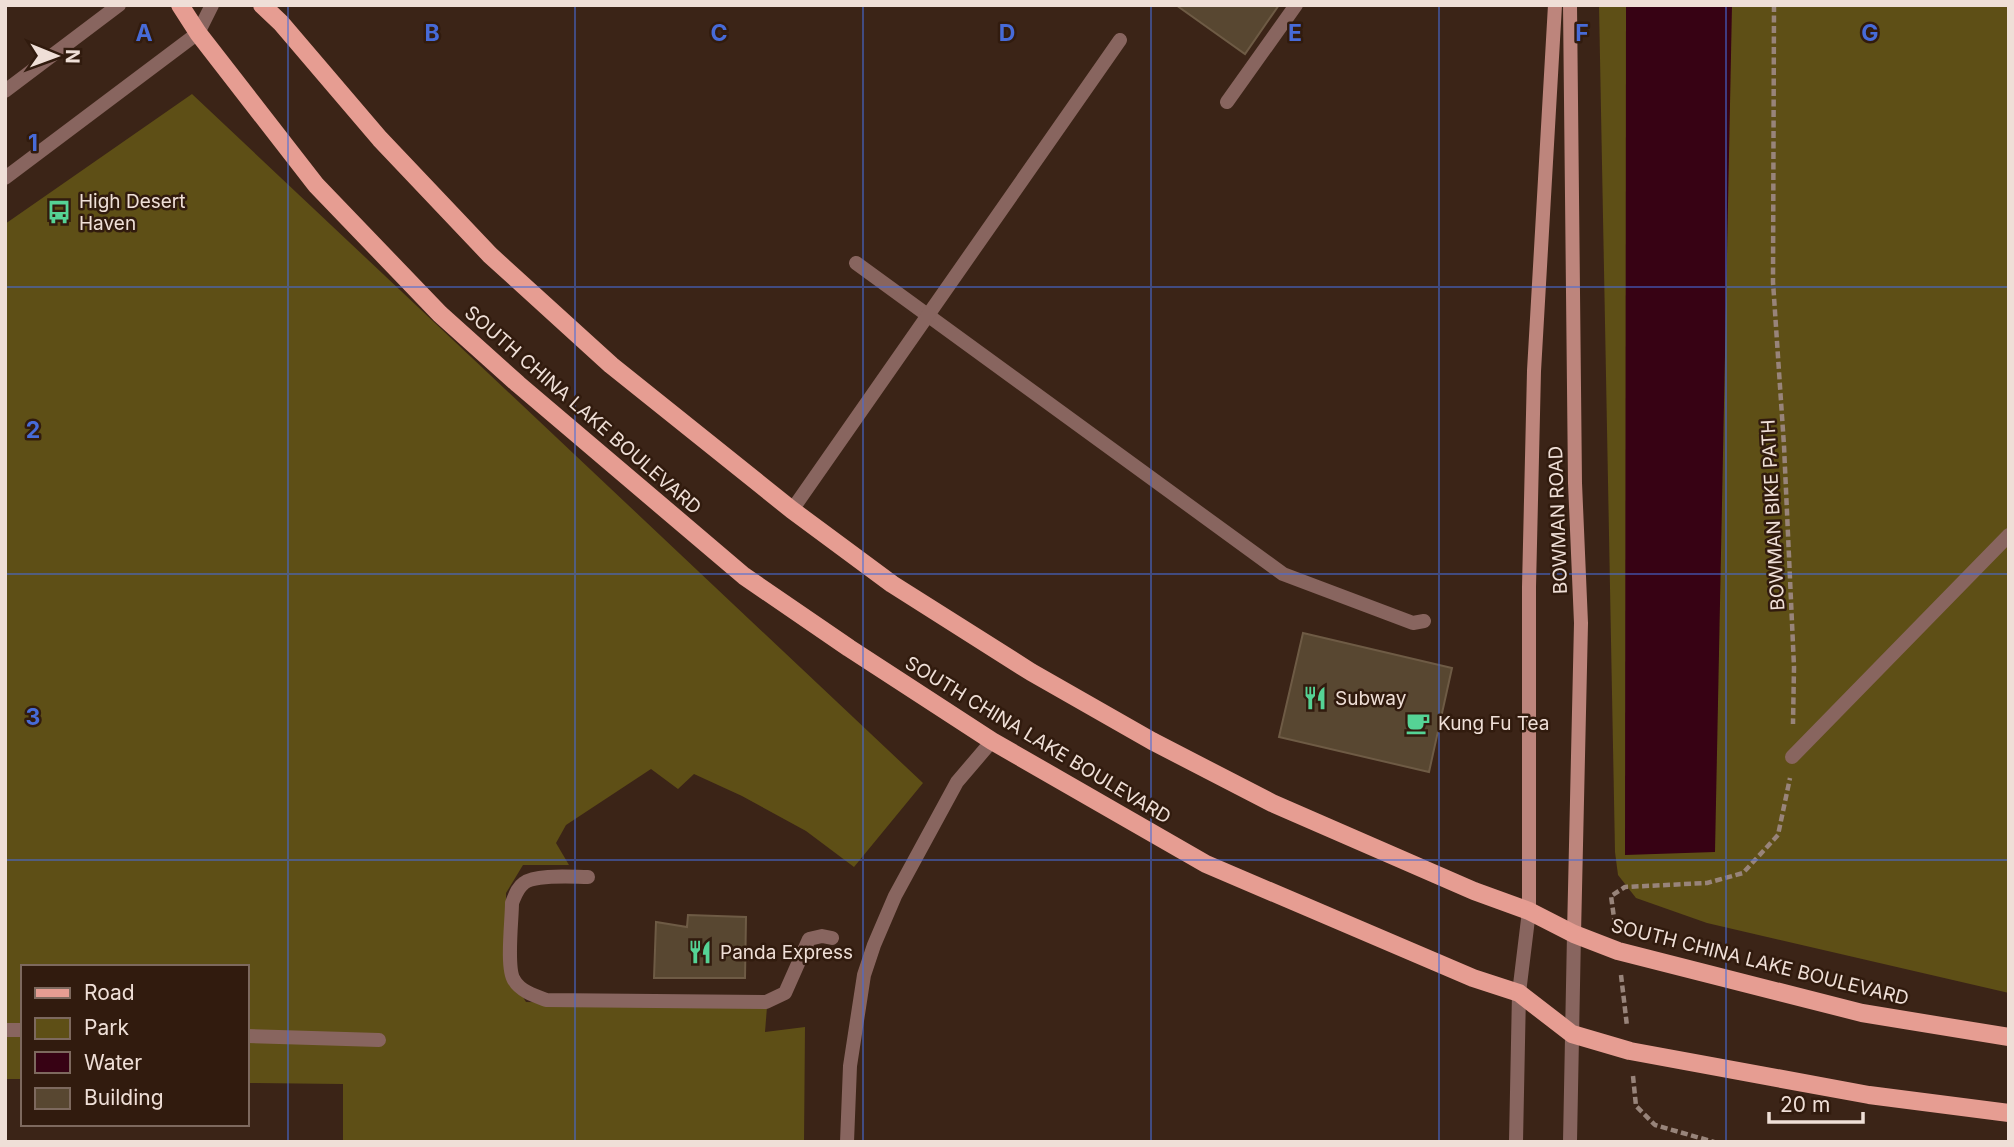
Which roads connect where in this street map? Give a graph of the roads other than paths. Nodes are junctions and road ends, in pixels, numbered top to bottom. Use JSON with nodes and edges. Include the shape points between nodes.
{"nodes":[{"id":1,"x":119,"y":5,"type":"edge"},
{"id":2,"x":180,"y":5,"type":"edge"},
{"id":3,"x":212,"y":5,"type":"edge"},
{"id":4,"x":262,"y":5,"type":"edge"},
{"id":5,"x":1296,"y":5,"type":"edge"},
{"id":6,"x":1555,"y":5,"type":"edge"},
{"id":7,"x":1570,"y":5,"type":"edge"},
{"id":8,"x":198,"y":33,"type":"junction"},
{"id":9,"x":1120,"y":40,"type":"dead end"},
{"id":10,"x":5,"y":91,"type":"edge"},
{"id":11,"x":1227,"y":102,"type":"dead end"},
{"id":12,"x":5,"y":178,"type":"edge"},
{"id":13,"x":856,"y":263,"type":"dead end"},
{"id":14,"x":928,"y":315,"type":"junction"},
{"id":15,"x":792,"y":510,"type":"junction"},
{"id":16,"x":2009,"y":535,"type":"edge"},
{"id":17,"x":1424,"y":621,"type":"dead end"},
{"id":18,"x":992,"y":741,"type":"junction"},
{"id":19,"x":1792,"y":757,"type":"road end"},
{"id":20,"x":588,"y":877,"type":"dead end"},
{"id":21,"x":1528,"y":911,"type":"junction"},
{"id":22,"x":1574,"y":934,"type":"junction"},
{"id":23,"x":832,"y":938,"type":"dead end"},
{"id":24,"x":1519,"y":993,"type":"junction"},
{"id":25,"x":1572,"y":1034,"type":"junction"},
{"id":26,"x":248,"y":1036,"type":"edge"},
{"id":27,"x":2009,"y":1037,"type":"edge"},
{"id":28,"x":379,"y":1040,"type":"dead end"},
{"id":29,"x":2009,"y":1112,"type":"edge"},
{"id":30,"x":847,"y":1142,"type":"edge"},
{"id":31,"x":1517,"y":1142,"type":"edge"},
{"id":32,"x":1570,"y":1142,"type":"edge"}],
"edges":[{"from":1,"to":10,"type":"street"},
{"from":2,"to":8,"type":"main road","name":"SOUTH CHINA LAKE BOULEVARD"},
{"from":3,"to":8,"type":"street"},
{"from":4,"to":15,"type":"main road","name":"SOUTH CHINA LAKE BOULEVARD","via":[[490,255],[611,365]]},
{"from":5,"to":11,"type":"street"},
{"from":6,"to":21,"type":"main road","name":"BOWMAN ROAD","via":[[1534,370]]},
{"from":7,"to":22,"type":"main road","name":"BOWMAN ROAD","via":[[1575,483],[1581,622]]},
{"from":8,"to":12,"type":"street"},
{"from":8,"to":18,"type":"main road","name":"SOUTH CHINA LAKE BOULEVARD","via":[[316,185],[440,314],[744,576]]},
{"from":9,"to":14,"type":"street"},
{"from":13,"to":14,"type":"street"},
{"from":14,"to":15,"type":"street"},
{"from":14,"to":17,"type":"street","via":[[1283,575],[1413,623]]},
{"from":15,"to":21,"type":"main road","name":"SOUTH CHINA LAKE BOULEVARD","via":[[892,584],[1031,673],[1152,741],[1272,803]]},
{"from":16,"to":19,"type":"street"},
{"from":18,"to":24,"type":"main road","name":"SOUTH CHINA LAKE BOULEVARD","via":[[1206,864],[1473,978]]},
{"from":18,"to":30,"type":"street","via":[[957,782],[895,896],[874,945],[864,975],[850,1066]]},
{"from":20,"to":23,"type":"street","via":[[532,879],[516,893],[510,968],[514,980],[533,996],[546,1000],[766,1002],[785,993],[809,939]]},
{"from":21,"to":22,"type":"main road","name":"SOUTH CHINA LAKE BOULEVARD"},
{"from":21,"to":24,"type":"street","name":"BOWMAN ROAD"},
{"from":22,"to":25,"type":"street","name":"BOWMAN ROAD"},
{"from":22,"to":27,"type":"main road","name":"SOUTH CHINA LAKE BOULEVARD","via":[[1618,951],[1862,1013]]},
{"from":24,"to":25,"type":"main road","name":"SOUTH CHINA LAKE BOULEVARD"},
{"from":24,"to":31,"type":"street","name":"BOWMAN ROAD"},
{"from":25,"to":29,"type":"main road","name":"SOUTH CHINA LAKE BOULEVARD","via":[[1630,1051],[1869,1095]]},
{"from":25,"to":32,"type":"street","name":"BOWMAN ROAD"},
{"from":26,"to":28,"type":"street"}]}
